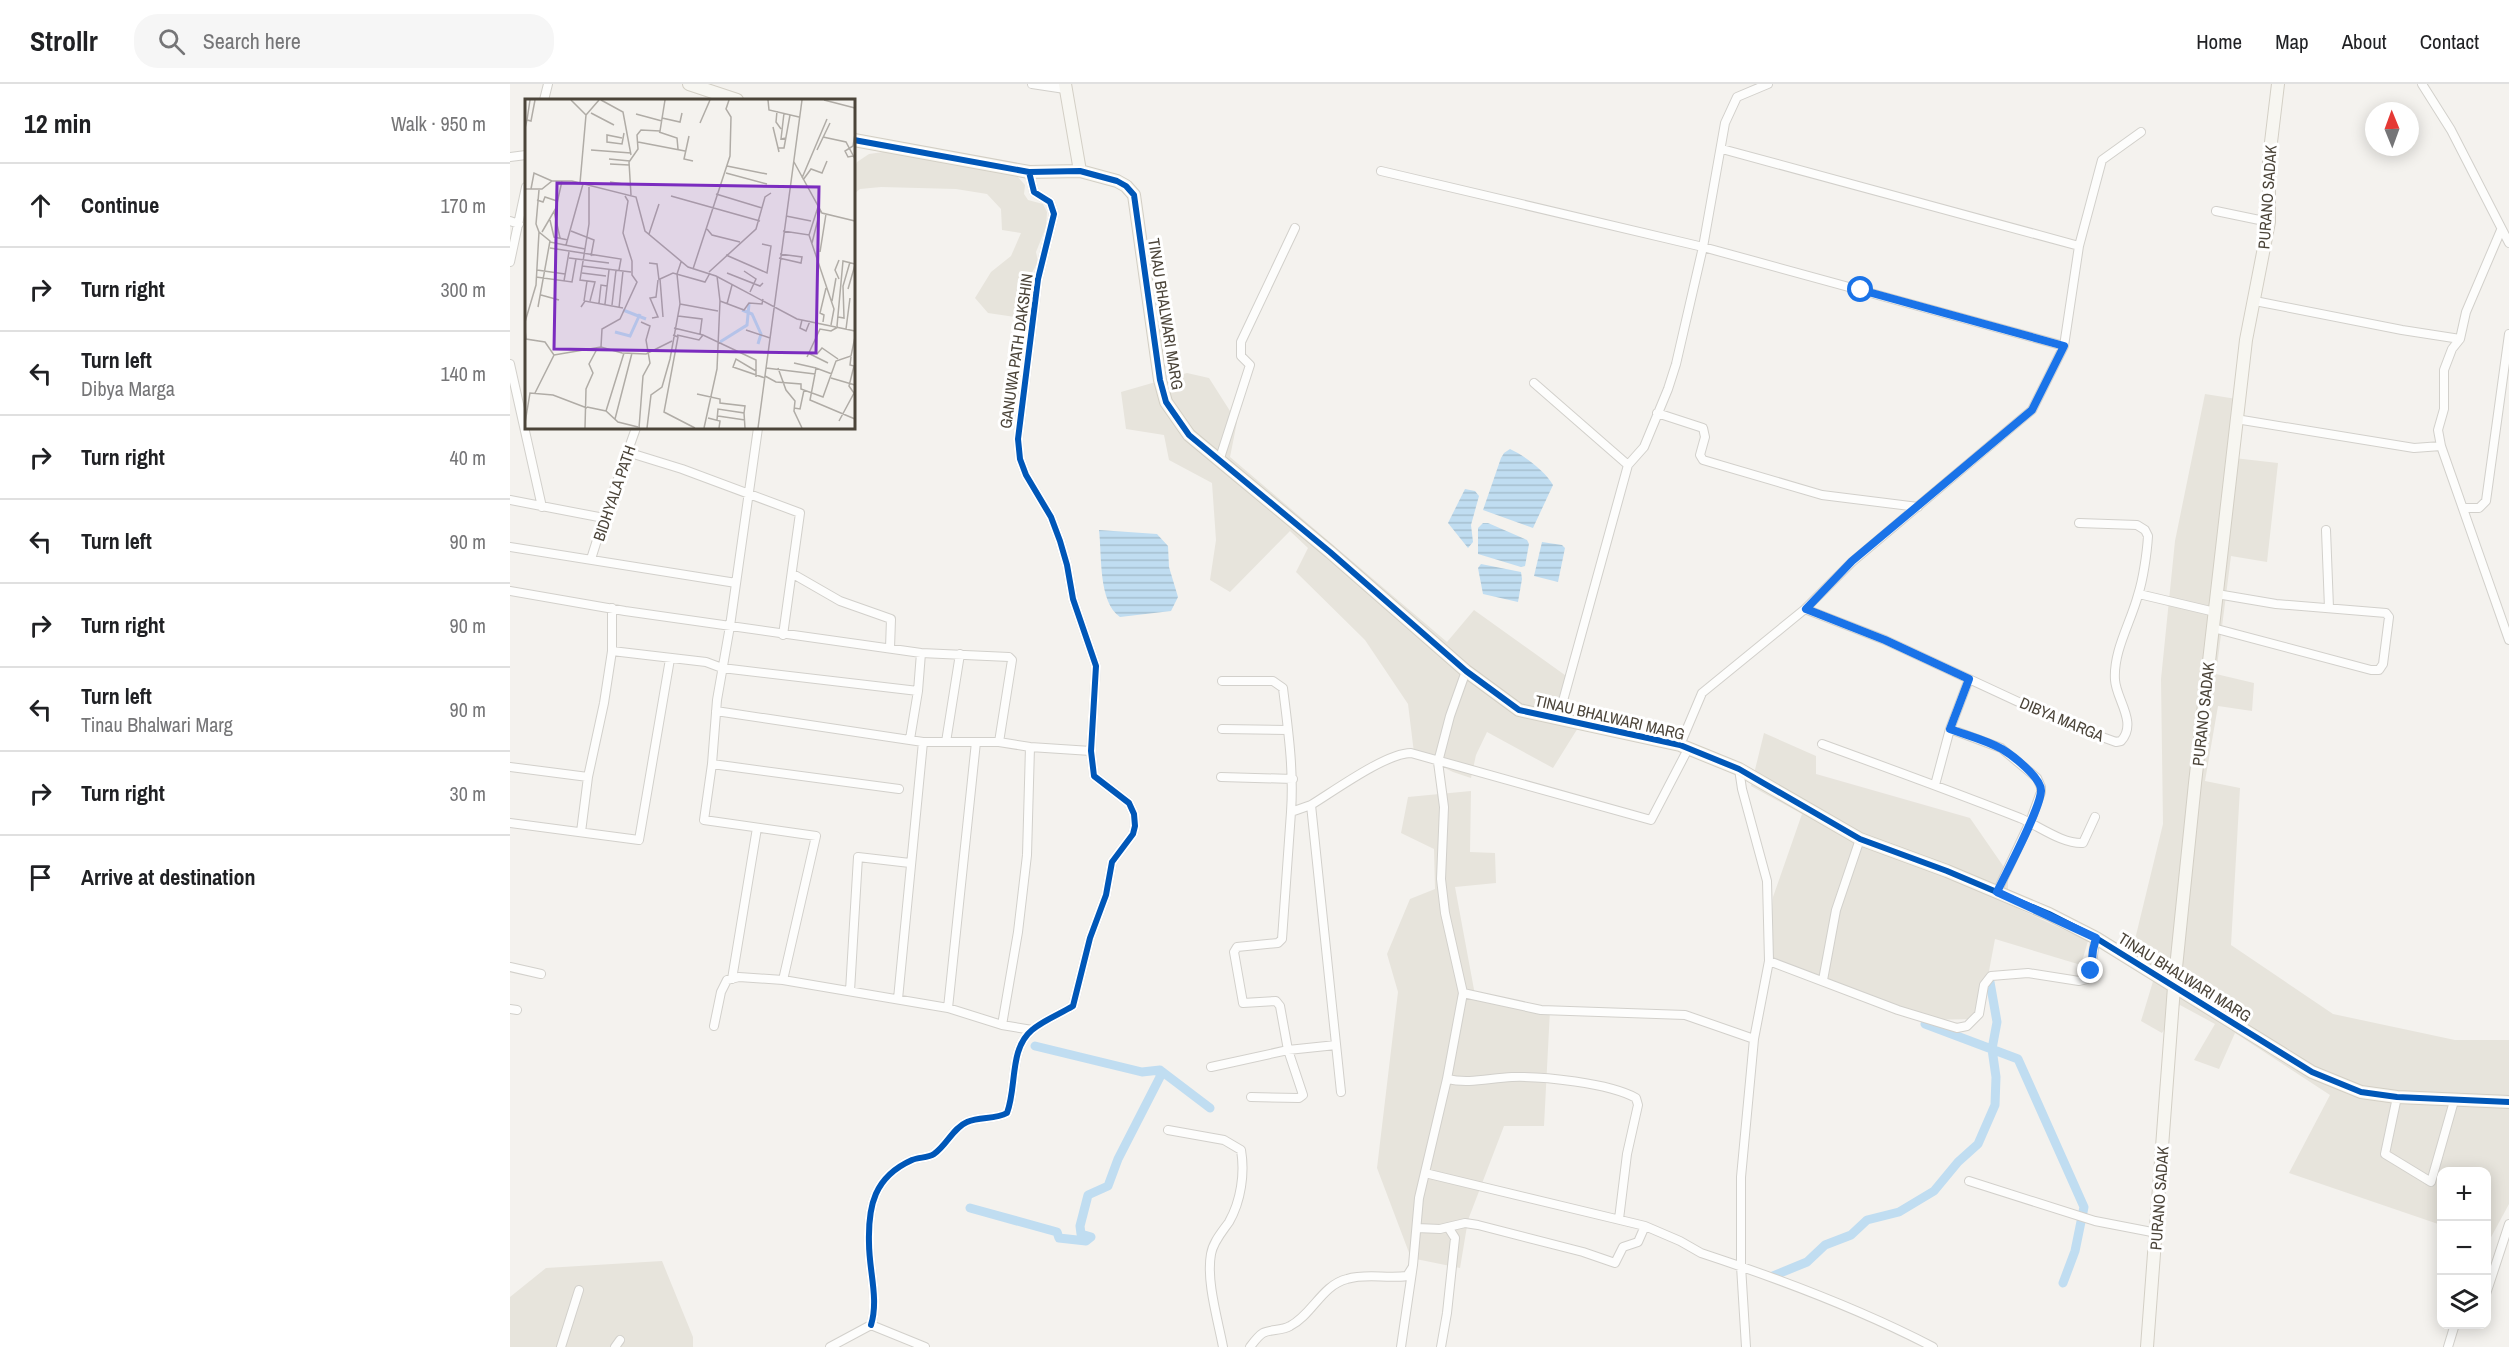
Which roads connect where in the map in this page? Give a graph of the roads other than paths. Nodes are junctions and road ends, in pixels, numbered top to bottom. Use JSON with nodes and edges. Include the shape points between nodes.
{"nodes":[{"id":1,"x":548,"y":84,"type":"edge"},
{"id":2,"x":689,"y":84,"type":"edge"},
{"id":3,"x":1032,"y":84,"type":"edge"},
{"id":4,"x":1768,"y":84,"type":"edge"},
{"id":5,"x":2278,"y":84,"type":"edge"},
{"id":6,"x":2422,"y":84,"type":"edge"},
{"id":7,"x":1065,"y":86,"type":"edge"},
{"id":8,"x":712,"y":96,"type":"edge"},
{"id":9,"x":544,"y":99,"type":"edge"},
{"id":10,"x":731,"y":99,"type":"edge"},
{"id":11,"x":2141,"y":132,"type":"dead end"},
{"id":12,"x":855,"y":140,"type":"edge"},
{"id":13,"x":1722,"y":148,"type":"junction"},
{"id":14,"x":525,"y":155,"type":"edge"},
{"id":15,"x":510,"y":157,"type":"edge"},
{"id":16,"x":1080,"y":171,"type":"junction"},
{"id":17,"x":1381,"y":171,"type":"dead end"},
{"id":18,"x":1029,"y":172,"type":"junction"},
{"id":19,"x":525,"y":190,"type":"edge"},
{"id":20,"x":2217,"y":211,"type":"dead end"},
{"id":21,"x":514,"y":222,"type":"edge"},
{"id":22,"x":2269,"y":222,"type":"junction"},
{"id":23,"x":1295,"y":228,"type":"dead end"},
{"id":24,"x":2501,"y":230,"type":"junction"},
{"id":25,"x":2509,"y":243,"type":"edge"},
{"id":26,"x":2079,"y":246,"type":"junction"},
{"id":27,"x":1703,"y":247,"type":"junction"},
{"id":28,"x":510,"y":262,"type":"edge"},
{"id":29,"x":2255,"y":302,"type":"junction"},
{"id":30,"x":2509,"y":334,"type":"edge"},
{"id":31,"x":2460,"y":339,"type":"junction"},
{"id":32,"x":2064,"y":346,"type":"junction"},
{"id":33,"x":510,"y":364,"type":"edge"},
{"id":34,"x":1534,"y":383,"type":"dead end"},
{"id":35,"x":1657,"y":413,"type":"junction"},
{"id":36,"x":2236,"y":419,"type":"junction"},
{"id":37,"x":636,"y":429,"type":"edge"},
{"id":38,"x":759,"y":429,"type":"edge"},
{"id":39,"x":2441,"y":446,"type":"junction"},
{"id":40,"x":627,"y":452,"type":"junction"},
{"id":41,"x":1219,"y":461,"type":"junction"},
{"id":42,"x":1628,"y":465,"type":"junction"},
{"id":43,"x":748,"y":493,"type":"junction"},
{"id":44,"x":510,"y":500,"type":"edge"},
{"id":45,"x":542,"y":507,"type":"junction"},
{"id":46,"x":1918,"y":507,"type":"junction"},
{"id":47,"x":2463,"y":508,"type":"junction"},
{"id":48,"x":604,"y":518,"type":"junction"},
{"id":49,"x":2079,"y":523,"type":"dead end"},
{"id":50,"x":2326,"y":530,"type":"dead end"},
{"id":51,"x":510,"y":547,"type":"edge"},
{"id":52,"x":591,"y":559,"type":"junction"},
{"id":53,"x":793,"y":574,"type":"junction"},
{"id":54,"x":736,"y":582,"type":"junction"},
{"id":55,"x":510,"y":591,"type":"edge"},
{"id":56,"x":2139,"y":594,"type":"junction"},
{"id":57,"x":2217,"y":594,"type":"junction"},
{"id":58,"x":612,"y":608,"type":"junction"},
{"id":59,"x":2329,"y":608,"type":"junction"},
{"id":60,"x":1806,"y":609,"type":"junction"},
{"id":61,"x":2215,"y":612,"type":"junction"},
{"id":62,"x":730,"y":626,"type":"junction"},
{"id":63,"x":2213,"y":628,"type":"junction"},
{"id":64,"x":783,"y":635,"type":"junction"},
{"id":65,"x":2509,"y":640,"type":"edge"},
{"id":66,"x":890,"y":648,"type":"junction"},
{"id":67,"x":612,"y":651,"type":"junction"},
{"id":68,"x":921,"y":653,"type":"junction"},
{"id":69,"x":960,"y":654,"type":"junction"},
{"id":70,"x":670,"y":659,"type":"junction"},
{"id":71,"x":722,"y":668,"type":"junction"},
{"id":72,"x":1466,"y":671,"type":"junction"},
{"id":73,"x":1969,"y":679,"type":"junction"},
{"id":74,"x":1222,"y":681,"type":"dead end"},
{"id":75,"x":918,"y":691,"type":"junction"},
{"id":76,"x":716,"y":711,"type":"junction"},
{"id":77,"x":1558,"y":719,"type":"junction"},
{"id":78,"x":1222,"y":729,"type":"dead end"},
{"id":79,"x":1950,"y":729,"type":"junction"},
{"id":80,"x":1288,"y":730,"type":"junction"},
{"id":81,"x":910,"y":740,"type":"junction"},
{"id":82,"x":923,"y":742,"type":"junction"},
{"id":83,"x":946,"y":742,"type":"junction"},
{"id":84,"x":976,"y":742,"type":"junction"},
{"id":85,"x":999,"y":742,"type":"junction"},
{"id":86,"x":1822,"y":744,"type":"dead end"},
{"id":87,"x":1030,"y":747,"type":"junction"},
{"id":88,"x":1684,"y":747,"type":"junction"},
{"id":89,"x":1090,"y":751,"type":"junction"},
{"id":90,"x":1438,"y":762,"type":"junction"},
{"id":91,"x":712,"y":764,"type":"junction"},
{"id":92,"x":510,"y":767,"type":"edge"},
{"id":93,"x":1739,"y":769,"type":"junction"},
{"id":94,"x":588,"y":777,"type":"junction"},
{"id":95,"x":1221,"y":777,"type":"dead end"},
{"id":96,"x":1293,"y":779,"type":"junction"},
{"id":97,"x":1935,"y":785,"type":"junction"},
{"id":98,"x":899,"y":789,"type":"dead end"},
{"id":99,"x":1311,"y":805,"type":"junction"},
{"id":100,"x":1291,"y":812,"type":"junction"},
{"id":101,"x":2095,"y":817,"type":"dead end"},
{"id":102,"x":2030,"y":822,"type":"junction"},
{"id":103,"x":510,"y":823,"type":"edge"},
{"id":104,"x":757,"y":828,"type":"junction"},
{"id":105,"x":581,"y":832,"type":"junction"},
{"id":106,"x":1860,"y":839,"type":"junction"},
{"id":107,"x":910,"y":863,"type":"junction"},
{"id":108,"x":1997,"y":892,"type":"junction"},
{"id":109,"x":2096,"y":938,"type":"junction"},
{"id":110,"x":1769,"y":961,"type":"junction"},
{"id":111,"x":510,"y":967,"type":"edge"},
{"id":112,"x":541,"y":974,"type":"dead end"},
{"id":113,"x":732,"y":979,"type":"junction"},
{"id":114,"x":783,"y":980,"type":"junction"},
{"id":115,"x":1823,"y":980,"type":"junction"},
{"id":116,"x":2174,"y":987,"type":"junction"},
{"id":117,"x":850,"y":991,"type":"junction"},
{"id":118,"x":1463,"y":993,"type":"junction"},
{"id":119,"x":898,"y":999,"type":"junction"},
{"id":120,"x":948,"y":1008,"type":"junction"},
{"id":121,"x":1002,"y":1025,"type":"junction"},
{"id":122,"x":714,"y":1026,"type":"dead end"},
{"id":123,"x":1032,"y":1030,"type":"junction"},
{"id":124,"x":1754,"y":1039,"type":"junction"},
{"id":125,"x":1336,"y":1045,"type":"junction"},
{"id":126,"x":1288,"y":1050,"type":"junction"},
{"id":127,"x":1211,"y":1067,"type":"dead end"},
{"id":128,"x":1447,"y":1079,"type":"junction"},
{"id":129,"x":1341,"y":1092,"type":"dead end"},
{"id":130,"x":1251,"y":1097,"type":"dead end"},
{"id":131,"x":2397,"y":1097,"type":"junction"},
{"id":132,"x":2454,"y":1101,"type":"junction"},
{"id":133,"x":2509,"y":1102,"type":"edge"},
{"id":134,"x":1168,"y":1130,"type":"dead end"},
{"id":135,"x":1425,"y":1173,"type":"junction"},
{"id":136,"x":1969,"y":1181,"type":"dead end"},
{"id":137,"x":1619,"y":1219,"type":"junction"},
{"id":138,"x":2509,"y":1224,"type":"edge"},
{"id":139,"x":1645,"y":1226,"type":"junction"},
{"id":140,"x":1448,"y":1227,"type":"junction"},
{"id":141,"x":1417,"y":1228,"type":"junction"},
{"id":142,"x":2157,"y":1233,"type":"junction"},
{"id":143,"x":1413,"y":1265,"type":"junction"},
{"id":144,"x":1741,"y":1266,"type":"junction"},
{"id":145,"x":2491,"y":1281,"type":"edge"},
{"id":146,"x":579,"y":1290,"type":"dead end"},
{"id":147,"x":871,"y":1325,"type":"junction"},
{"id":148,"x":2453,"y":1329,"type":"edge"},
{"id":149,"x":834,"y":1346,"type":"edge"},
{"id":150,"x":561,"y":1347,"type":"edge"},
{"id":151,"x":925,"y":1347,"type":"edge"},
{"id":152,"x":1223,"y":1347,"type":"edge"},
{"id":153,"x":1250,"y":1347,"type":"edge"},
{"id":154,"x":1401,"y":1347,"type":"edge"},
{"id":155,"x":1441,"y":1347,"type":"edge"},
{"id":156,"x":1746,"y":1347,"type":"edge"},
{"id":157,"x":1933,"y":1347,"type":"edge"},
{"id":158,"x":2147,"y":1347,"type":"edge"},
{"id":159,"x":2448,"y":1347,"type":"edge"}],
"edges":[{"from":1,"to":9,"type":"street"},
{"from":2,"to":8,"type":"street"},
{"from":3,"to":7,"type":"street"},
{"from":4,"to":13,"type":"street","via":[[1737,97],[1725,123]]},
{"from":5,"to":22,"type":"street","name":"PURANO SADAK","via":[[2269,159]]},
{"from":6,"to":24,"type":"street","via":[[2451,130]]},
{"from":7,"to":16,"type":"street"},
{"from":8,"to":10,"type":"street"},
{"from":11,"to":26,"type":"street","via":[[2102,160]]},
{"from":12,"to":18,"type":"street","name":"TINAU BHALWARI MARG"},
{"from":13,"to":26,"type":"street"},
{"from":13,"to":27,"type":"street"},
{"from":14,"to":15,"type":"street"},
{"from":16,"to":18,"type":"street","name":"TINAU BHALWARI MARG"},
{"from":16,"to":41,"type":"street","name":"TINAU BHALWARI MARG","via":[[1117,181],[1134,195],[1151,328],[1166,402],[1189,435]]},
{"from":17,"to":27,"type":"street"},
{"from":18,"to":89,"type":"street","name":"GANUWA PATH DAKSHIN","via":[[1034,192],[1050,202],[1054,213],[1035,298],[1018,439],[1020,459],[1060,541],[1073,599],[1096,666]]},
{"from":19,"to":21,"type":"street"},
{"from":20,"to":22,"type":"street"},
{"from":21,"to":28,"type":"street"},
{"from":22,"to":29,"type":"street","name":"PURANO SADAK"},
{"from":23,"to":41,"type":"street","via":[[1241,342],[1241,356],[1250,365]]},
{"from":24,"to":25,"type":"street"},
{"from":24,"to":31,"type":"street","via":[[2466,312]]},
{"from":26,"to":32,"type":"street"},
{"from":27,"to":32,"type":"street"},
{"from":27,"to":35,"type":"street","via":[[1676,364]]},
{"from":29,"to":31,"type":"street"},
{"from":29,"to":36,"type":"street","name":"PURANO SADAK"},
{"from":30,"to":47,"type":"street","via":[[2486,501],[2479,508]]},
{"from":31,"to":39,"type":"street","via":[[2443,374],[2444,409],[2438,430]]},
{"from":32,"to":46,"type":"street","via":[[2032,410]]},
{"from":33,"to":45,"type":"street"},
{"from":34,"to":42,"type":"street"},
{"from":35,"to":42,"type":"street","via":[[1644,447]]},
{"from":35,"to":46,"type":"street","via":[[1703,429],[1703,460],[1822,495]]},
{"from":36,"to":39,"type":"street","via":[[2414,448]]},
{"from":36,"to":57,"type":"street","name":"PURANO SADAK"},
{"from":37,"to":40,"type":"street","name":"BIDHYALA PATH"},
{"from":38,"to":43,"type":"street"},
{"from":39,"to":47,"type":"street"},
{"from":40,"to":43,"type":"street"},
{"from":40,"to":48,"type":"street","name":"BIDHYALA PATH"},
{"from":41,"to":72,"type":"street","name":"TINAU BHALWARI MARG"},
{"from":42,"to":77,"type":"street"},
{"from":43,"to":53,"type":"street","via":[[800,513]]},
{"from":43,"to":54,"type":"street"},
{"from":44,"to":45,"type":"street"},
{"from":45,"to":48,"type":"street"},
{"from":46,"to":60,"type":"street","via":[[1852,561]]},
{"from":47,"to":65,"type":"street"},
{"from":48,"to":52,"type":"street","name":"BIDHYALA PATH"},
{"from":49,"to":56,"type":"street","name":"DIBYA MARGA","via":[[2137,525],[2145,530],[2148,544]]},
{"from":50,"to":59,"type":"street"},
{"from":51,"to":52,"type":"street"},
{"from":52,"to":54,"type":"street"},
{"from":53,"to":64,"type":"street"},
{"from":53,"to":66,"type":"street","via":[[840,601],[891,619]]},
{"from":54,"to":62,"type":"street"},
{"from":55,"to":58,"type":"street"},
{"from":56,"to":61,"type":"street"},
{"from":56,"to":73,"type":"street","name":"DIBYA MARGA","via":[[2116,661],[2115,681],[2127,726],[2121,741],[2066,723]]},
{"from":57,"to":59,"type":"street"},
{"from":57,"to":61,"type":"street","name":"PURANO SADAK"},
{"from":58,"to":62,"type":"street"},
{"from":58,"to":67,"type":"street"},
{"from":59,"to":63,"type":"street","via":[[2386,613],[2389,617],[2379,670]]},
{"from":60,"to":73,"type":"street","name":"DIBYA MARGA"},
{"from":60,"to":88,"type":"street","via":[[1702,693]]},
{"from":61,"to":63,"type":"street","name":"PURANO SADAK"},
{"from":62,"to":64,"type":"street"},
{"from":62,"to":71,"type":"street"},
{"from":63,"to":116,"type":"street","name":"PURANO SADAK"},
{"from":64,"to":66,"type":"street"},
{"from":66,"to":68,"type":"street"},
{"from":67,"to":70,"type":"street"},
{"from":67,"to":94,"type":"street"},
{"from":68,"to":69,"type":"street"},
{"from":68,"to":75,"type":"street"},
{"from":69,"to":83,"type":"street"},
{"from":69,"to":85,"type":"street","via":[[1011,658]]},
{"from":70,"to":71,"type":"street","via":[[706,662]]},
{"from":70,"to":105,"type":"street","via":[[639,840]]},
{"from":71,"to":75,"type":"street"},
{"from":71,"to":76,"type":"street"},
{"from":72,"to":77,"type":"street","name":"TINAU BHALWARI MARG","via":[[1519,710]]},
{"from":72,"to":90,"type":"street"},
{"from":73,"to":79,"type":"street"},
{"from":74,"to":80,"type":"street","via":[[1280,684]]},
{"from":75,"to":81,"type":"street"},
{"from":76,"to":81,"type":"street"},
{"from":76,"to":91,"type":"street"},
{"from":77,"to":88,"type":"street","name":"TINAU BHALWARI MARG"},
{"from":78,"to":80,"type":"street"},
{"from":79,"to":97,"type":"street"},
{"from":79,"to":102,"type":"street","via":[[2001,748],[2037,778],[2042,792]]},
{"from":80,"to":96,"type":"street"},
{"from":81,"to":82,"type":"street"},
{"from":82,"to":83,"type":"street"},
{"from":82,"to":107,"type":"street"},
{"from":83,"to":84,"type":"street"},
{"from":84,"to":85,"type":"street"},
{"from":84,"to":120,"type":"street"},
{"from":85,"to":87,"type":"street"},
{"from":86,"to":97,"type":"street"},
{"from":87,"to":89,"type":"street"},
{"from":87,"to":121,"type":"street","via":[[1027,855]]},
{"from":88,"to":90,"type":"street","via":[[1651,820]]},
{"from":88,"to":93,"type":"street","name":"TINAU BHALWARI MARG"},
{"from":89,"to":123,"type":"street","name":"GANUWA PATH DAKSHIN","via":[[1094,776],[1129,803],[1134,814],[1133,834],[1112,862],[1073,1006]]},
{"from":90,"to":99,"type":"street","via":[[1403,753]]},
{"from":90,"to":118,"type":"street","via":[[1444,807],[1441,879]]},
{"from":91,"to":98,"type":"street"},
{"from":91,"to":104,"type":"street","via":[[704,820]]},
{"from":92,"to":94,"type":"street"},
{"from":93,"to":106,"type":"street","name":"TINAU BHALWARI MARG"},
{"from":93,"to":110,"type":"street","via":[[1767,881]]},
{"from":94,"to":105,"type":"street"},
{"from":95,"to":96,"type":"street"},
{"from":96,"to":100,"type":"street"},
{"from":97,"to":102,"type":"street"},
{"from":99,"to":100,"type":"street"},
{"from":99,"to":125,"type":"street"},
{"from":100,"to":126,"type":"street","via":[[1282,939],[1278,943],[1237,947],[1234,951],[1243,1003],[1278,1003]]},
{"from":101,"to":102,"type":"street","via":[[2083,843],[2074,844]]},
{"from":102,"to":108,"type":"street"},
{"from":103,"to":105,"type":"street"},
{"from":104,"to":113,"type":"street"},
{"from":104,"to":114,"type":"street","via":[[816,836]]},
{"from":106,"to":108,"type":"street","name":"TINAU BHALWARI MARG"},
{"from":106,"to":115,"type":"street","via":[[1836,910]]},
{"from":107,"to":117,"type":"street","via":[[858,857]]},
{"from":107,"to":119,"type":"street"},
{"from":108,"to":109,"type":"street","name":"TINAU BHALWARI MARG"},
{"from":109,"to":115,"type":"street","via":[[2087,979],[2028,973],[1991,976],[1984,984],[1979,1014],[1963,1028],[1898,1010]]},
{"from":109,"to":116,"type":"street","name":"TINAU BHALWARI MARG"},
{"from":110,"to":115,"type":"street"},
{"from":110,"to":124,"type":"street"},
{"from":111,"to":112,"type":"street"},
{"from":113,"to":114,"type":"street"},
{"from":113,"to":122,"type":"street","via":[[727,980],[721,992]]},
{"from":114,"to":117,"type":"street"},
{"from":116,"to":131,"type":"street","name":"TINAU BHALWARI MARG","via":[[2312,1072],[2361,1092]]},
{"from":116,"to":142,"type":"street","name":"PURANO SADAK"},
{"from":117,"to":119,"type":"street"},
{"from":118,"to":124,"type":"street","via":[[1541,1011],[1685,1015]]},
{"from":118,"to":128,"type":"street"},
{"from":119,"to":120,"type":"street"},
{"from":120,"to":121,"type":"street"},
{"from":121,"to":123,"type":"street"},
{"from":123,"to":147,"type":"street","via":[[1017,1057],[1007,1113],[968,1121],[933,1155],[912,1160],[877,1189],[870,1209],[869,1254],[875,1300]]},
{"from":124,"to":144,"type":"street","via":[[1741,1177]]},
{"from":125,"to":126,"type":"street"},
{"from":125,"to":129,"type":"street"},
{"from":126,"to":127,"type":"street"},
{"from":126,"to":130,"type":"street","via":[[1304,1092],[1302,1097]]},
{"from":128,"to":135,"type":"street"},
{"from":128,"to":137,"type":"street","via":[[1472,1082],[1535,1077],[1604,1088],[1636,1098]]},
{"from":131,"to":132,"type":"street","name":"TINAU BHALWARI MARG"},
{"from":131,"to":132,"type":"street","via":[[2385,1154],[2431,1182]]},
{"from":132,"to":133,"type":"street","name":"TINAU BHALWARI MARG"},
{"from":134,"to":152,"type":"street","via":[[1224,1140],[1241,1150],[1242,1185],[1230,1220],[1211,1252],[1210,1270]]},
{"from":135,"to":137,"type":"street"},
{"from":135,"to":141,"type":"street"},
{"from":136,"to":142,"type":"street","via":[[2095,1221]]},
{"from":137,"to":139,"type":"street"},
{"from":138,"to":145,"type":"street"},
{"from":139,"to":140,"type":"street","via":[[1638,1242],[1623,1247],[1616,1263],[1465,1222]]},
{"from":139,"to":144,"type":"street","via":[[1701,1254]]},
{"from":140,"to":141,"type":"street"},
{"from":140,"to":155,"type":"street","via":[[1455,1238]]},
{"from":141,"to":143,"type":"street"},
{"from":142,"to":158,"type":"street","name":"PURANO SADAK"},
{"from":143,"to":153,"type":"street","via":[[1407,1276],[1344,1279],[1329,1288],[1310,1311],[1289,1327],[1263,1333]]},
{"from":143,"to":154,"type":"street"},
{"from":144,"to":156,"type":"street"},
{"from":144,"to":157,"type":"street"},
{"from":146,"to":150,"type":"street"},
{"from":147,"to":149,"type":"street"},
{"from":147,"to":151,"type":"street"},
{"from":148,"to":159,"type":"street"}]}
